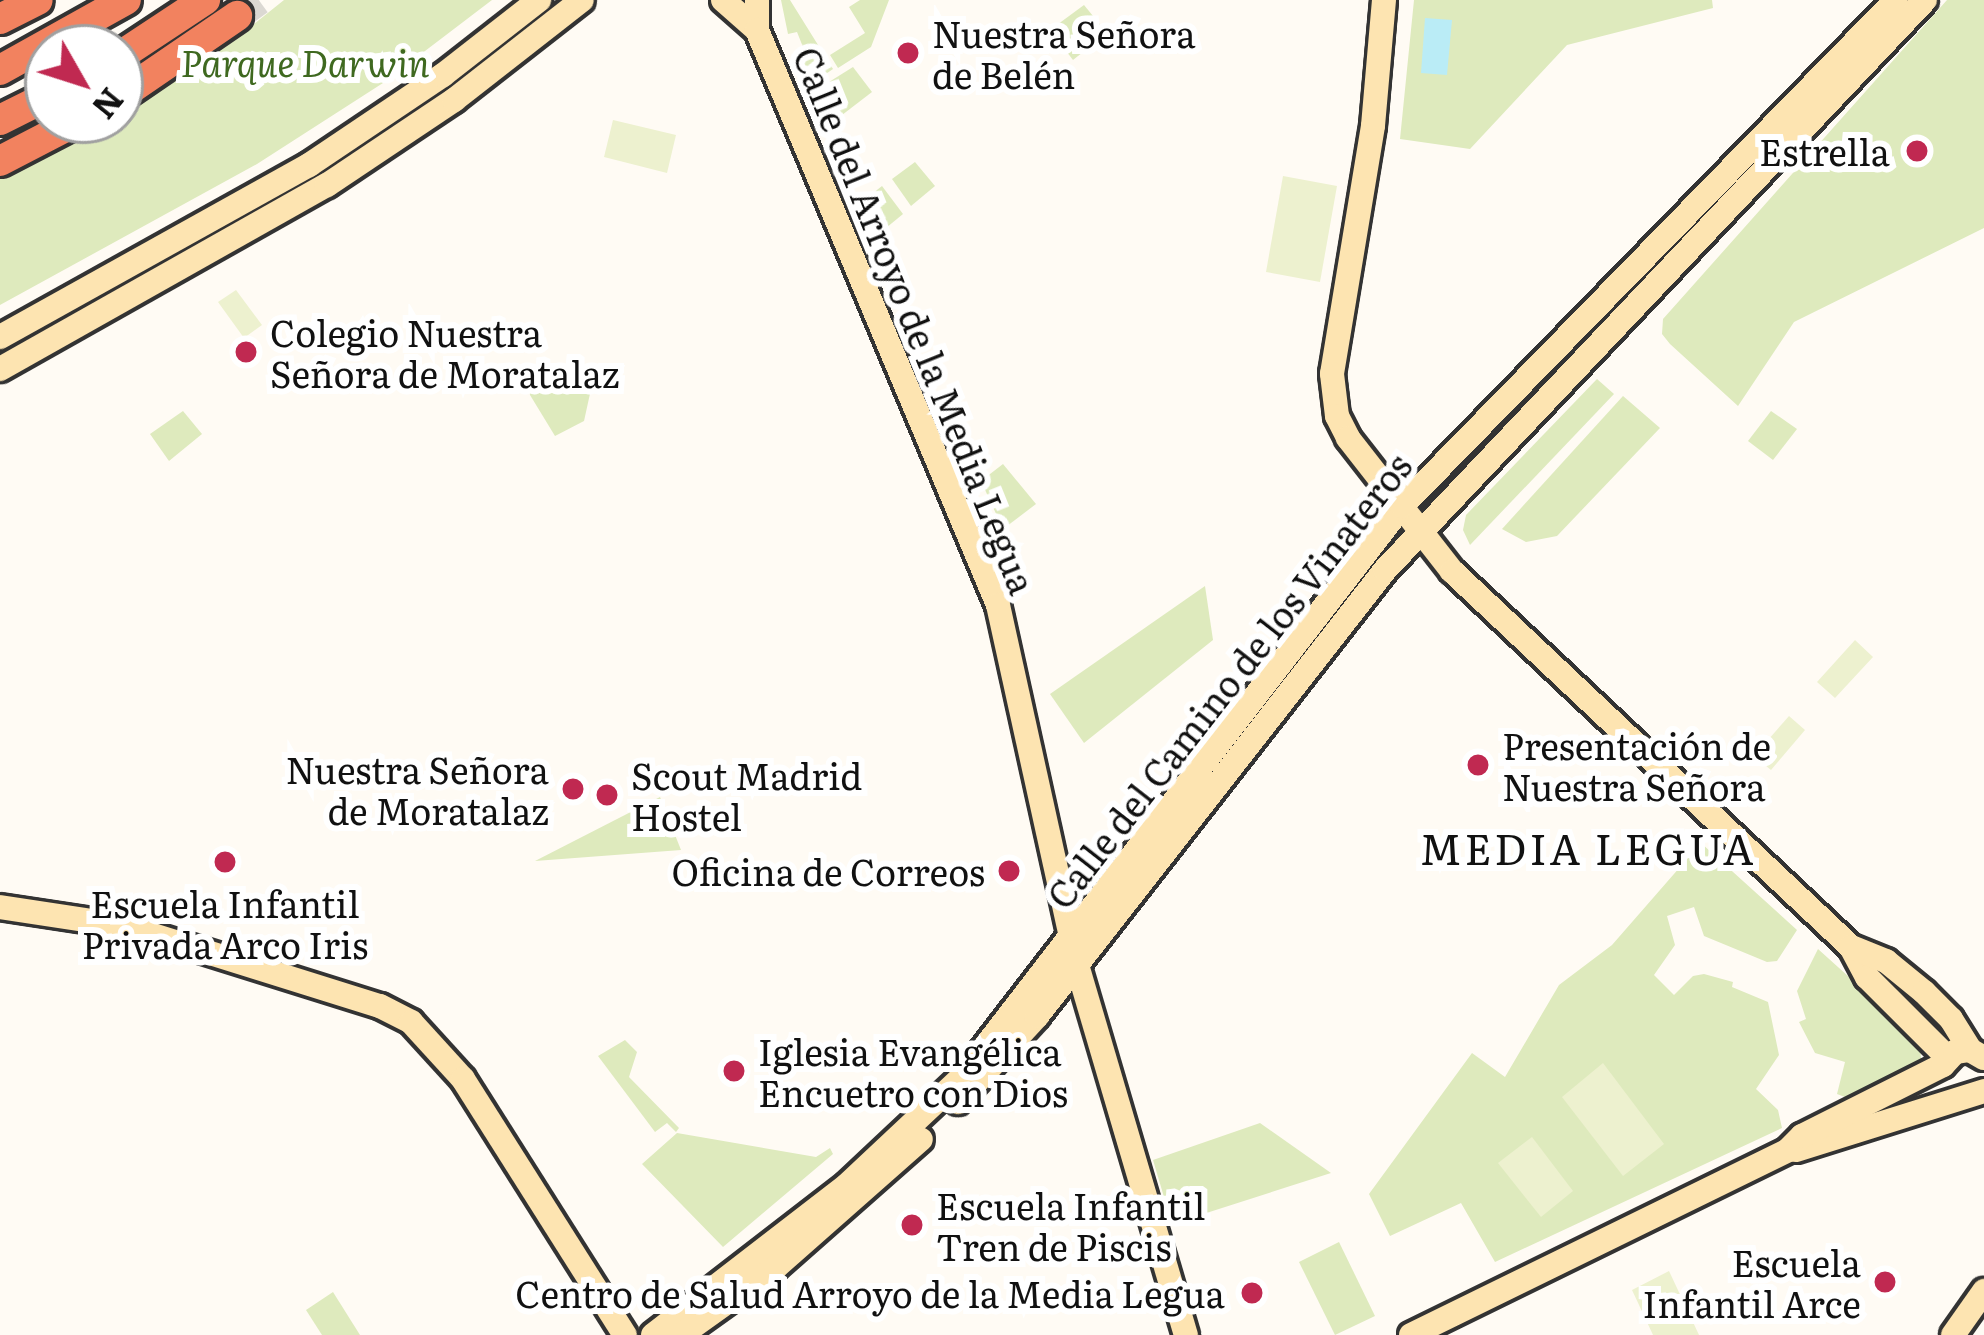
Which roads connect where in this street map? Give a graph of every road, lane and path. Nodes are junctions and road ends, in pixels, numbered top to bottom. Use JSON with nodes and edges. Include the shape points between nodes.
{"nodes":[{"id":1,"x":38,"y":0,"type":"edge"},
{"id":2,"x":127,"y":0,"type":"edge"},
{"id":3,"x":205,"y":0,"type":"tunnel mouth"},
{"id":4,"x":539,"y":0,"type":"edge"},
{"id":5,"x":582,"y":0,"type":"edge"},
{"id":6,"x":723,"y":0,"type":"edge"},
{"id":7,"x":757,"y":0,"type":"edge"},
{"id":8,"x":1384,"y":0,"type":"edge"},
{"id":9,"x":1896,"y":0,"type":"edge"},
{"id":10,"x":1925,"y":0,"type":"edge"},
{"id":11,"x":237,"y":16,"type":"tunnel mouth"},
{"id":12,"x":0,"y":19,"type":"edge"},
{"id":13,"x":757,"y":30,"type":"junction"},
{"id":14,"x":144,"y":40,"type":"edge"},
{"id":15,"x":0,"y":70,"type":"edge"},
{"id":16,"x":144,"y":80,"type":"edge"},
{"id":17,"x":33,"y":144,"type":"edge"},
{"id":18,"x":0,"y":161,"type":"edge"},
{"id":19,"x":0,"y":337,"type":"edge"},
{"id":20,"x":0,"y":369,"type":"edge"},
{"id":21,"x":1402,"y":506,"type":"junction"},
{"id":22,"x":1420,"y":532,"type":"junction"},
{"id":23,"x":0,"y":907,"type":"edge"},
{"id":24,"x":1071,"y":940,"type":"junction"},
{"id":25,"x":1077,"y":965,"type":"junction"},
{"id":26,"x":1968,"y":1057,"type":"edge"},
{"id":27,"x":1976,"y":1100,"type":"edge"},
{"id":28,"x":1788,"y":1150,"type":"junction"},
{"id":29,"x":1984,"y":1292,"type":"edge"},
{"id":30,"x":626,"y":1335,"type":"edge"},
{"id":31,"x":653,"y":1335,"type":"edge"},
{"id":32,"x":681,"y":1335,"type":"edge"},
{"id":33,"x":1186,"y":1335,"type":"edge"},
{"id":34,"x":1411,"y":1335,"type":"edge"},
{"id":35,"x":1953,"y":1335,"type":"edge"}],
"edges":[{"from":1,"to":12,"type":"highway"},
{"from":2,"to":15,"type":"highway"},
{"from":3,"to":14,"type":"highway"},
{"from":4,"to":19,"type":"street","via":[[309,164]]},
{"from":5,"to":20,"type":"street","via":[[327,185]]},
{"from":6,"to":13,"type":"street","name":"Calle del Arroyo de la Media Legua"},
{"from":7,"to":13,"type":"street","name":"Calle del Arroyo de la Media Legua"},
{"from":8,"to":21,"type":"street","via":[[1332,395],[1348,438]]},
{"from":9,"to":21,"type":"street","name":"Calle del Camino de los Vinateros"},
{"from":10,"to":22,"type":"street","name":"Calle del Camino de los Vinateros"},
{"from":11,"to":16,"type":"highway"},
{"from":13,"to":24,"type":"street","name":"Calle del Arroyo de la Media Legua","via":[[991,584]]},
{"from":17,"to":18,"type":"highway"},
{"from":21,"to":22,"type":"street"},
{"from":21,"to":24,"type":"street","name":"Calle del Camino de los Vinateros"},
{"from":22,"to":25,"type":"street","name":"Calle del Camino de los Vinateros"},
{"from":22,"to":26,"type":"street","via":[[1451,571],[1851,947],[1867,976]]},
{"from":23,"to":30,"type":"street","via":[[124,926],[411,1022],[463,1078]]},
{"from":24,"to":25,"type":"street","name":"Calle del Arroyo de la Media Legua"},
{"from":24,"to":31,"type":"street","name":"Calle del Camino de los Vinateros","via":[[913,1125]]},
{"from":25,"to":32,"type":"street","name":"Calle del Camino de los Vinateros","via":[[998,1063],[889,1170]]},
{"from":25,"to":33,"type":"street","name":"Calle del Arroyo de la Media Legua"},
{"from":26,"to":27,"type":"street","via":[[1945,1088]]},
{"from":26,"to":28,"type":"street","via":[[1802,1136]]},
{"from":27,"to":28,"type":"street"},
{"from":28,"to":34,"type":"street"},
{"from":29,"to":35,"type":"street"}]}
